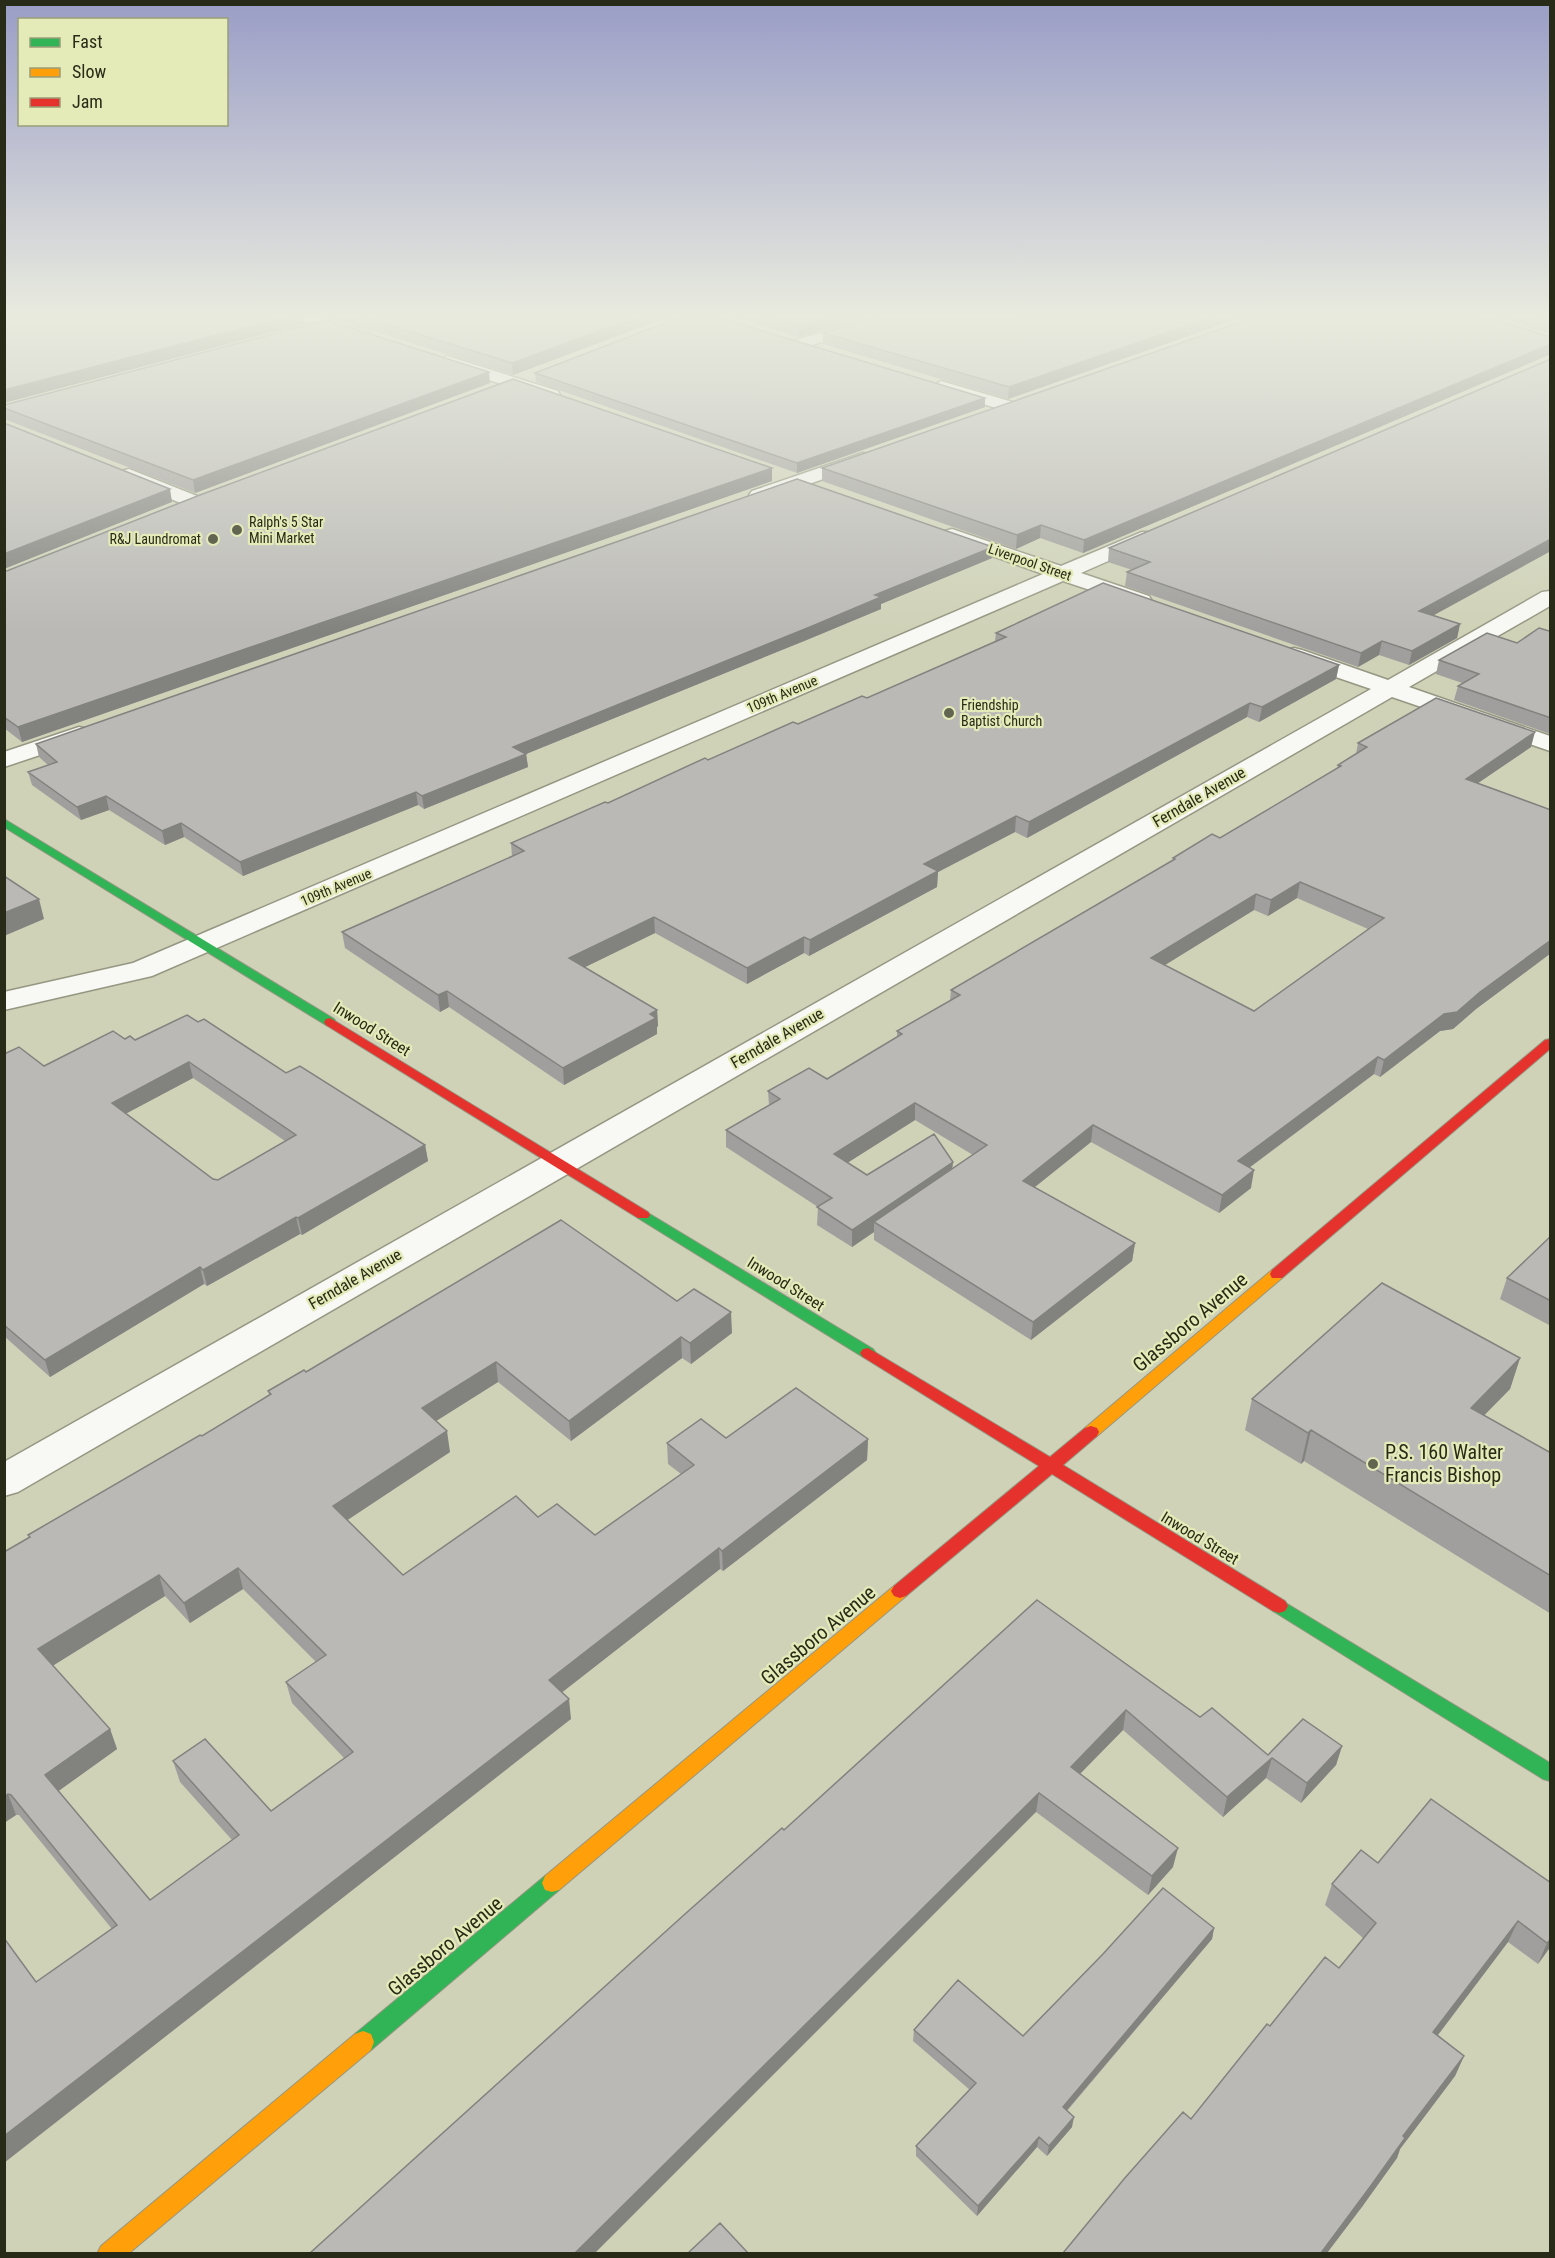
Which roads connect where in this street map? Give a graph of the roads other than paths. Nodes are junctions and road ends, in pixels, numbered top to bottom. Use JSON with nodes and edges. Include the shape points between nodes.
{"nodes":[{"id":1,"x":882,"y":452,"type":"edge"},
{"id":2,"x":109,"y":467,"type":"edge"},
{"id":3,"x":777,"y":473,"type":"edge"},
{"id":4,"x":800,"y":481,"type":"junction"},
{"id":5,"x":831,"y":492,"type":"edge"},
{"id":6,"x":740,"y":502,"type":"edge"},
{"id":7,"x":172,"y":512,"type":"edge"},
{"id":8,"x":1171,"y":526,"type":"edge"},
{"id":9,"x":938,"y":530,"type":"edge"},
{"id":10,"x":1062,"y":574,"type":"junction"},
{"id":11,"x":1551,"y":597,"type":"edge"},
{"id":12,"x":1164,"y":609,"type":"edge"},
{"id":13,"x":1276,"y":648,"type":"edge"},
{"id":14,"x":1389,"y":688,"type":"junction"},
{"id":15,"x":95,"y":728,"type":"edge"},
{"id":16,"x":1551,"y":744,"type":"edge"},
{"id":17,"x":4,"y":760,"type":"edge"},
{"id":18,"x":4,"y":822,"type":"edge"},
{"id":19,"x":203,"y":944,"type":"junction"},
{"id":20,"x":4,"y":1001,"type":"edge"},
{"id":21,"x":1551,"y":1043,"type":"edge"},
{"id":22,"x":558,"y":1164,"type":"junction"},
{"id":23,"x":1050,"y":1466,"type":"junction"},
{"id":24,"x":4,"y":1481,"type":"edge"},
{"id":25,"x":1551,"y":1773,"type":"edge"},
{"id":26,"x":109,"y":2253,"type":"edge"}],
"edges":[{"from":1,"to":4,"type":"street"},
{"from":2,"to":7,"type":"street","via":[[201,500]]},
{"from":3,"to":4,"type":"street"},
{"from":4,"to":5,"type":"street"},
{"from":4,"to":6,"type":"street"},
{"from":8,"to":10,"type":"street","name":"109th Avenue"},
{"from":9,"to":10,"type":"street","name":"Liverpool Street"},
{"from":10,"to":12,"type":"street","name":"Liverpool Street"},
{"from":10,"to":19,"type":"street","name":"109th Avenue"},
{"from":11,"to":14,"type":"street","name":"Ferndale Avenue"},
{"from":13,"to":14,"type":"street"},
{"from":14,"to":16,"type":"street"},
{"from":14,"to":22,"type":"street","name":"Ferndale Avenue"},
{"from":15,"to":17,"type":"street"},
{"from":18,"to":19,"type":"street","name":"Inwood Street"},
{"from":19,"to":20,"type":"street","name":"109th Avenue","via":[[142,970]]},
{"from":19,"to":22,"type":"street","name":"Inwood Street"},
{"from":21,"to":23,"type":"street","name":"Glassboro Avenue"},
{"from":22,"to":23,"type":"street","name":"Inwood Street"},
{"from":22,"to":24,"type":"street","name":"Ferndale Avenue"},
{"from":23,"to":25,"type":"street","name":"Inwood Street"},
{"from":23,"to":26,"type":"street","name":"Glassboro Avenue"}]}
